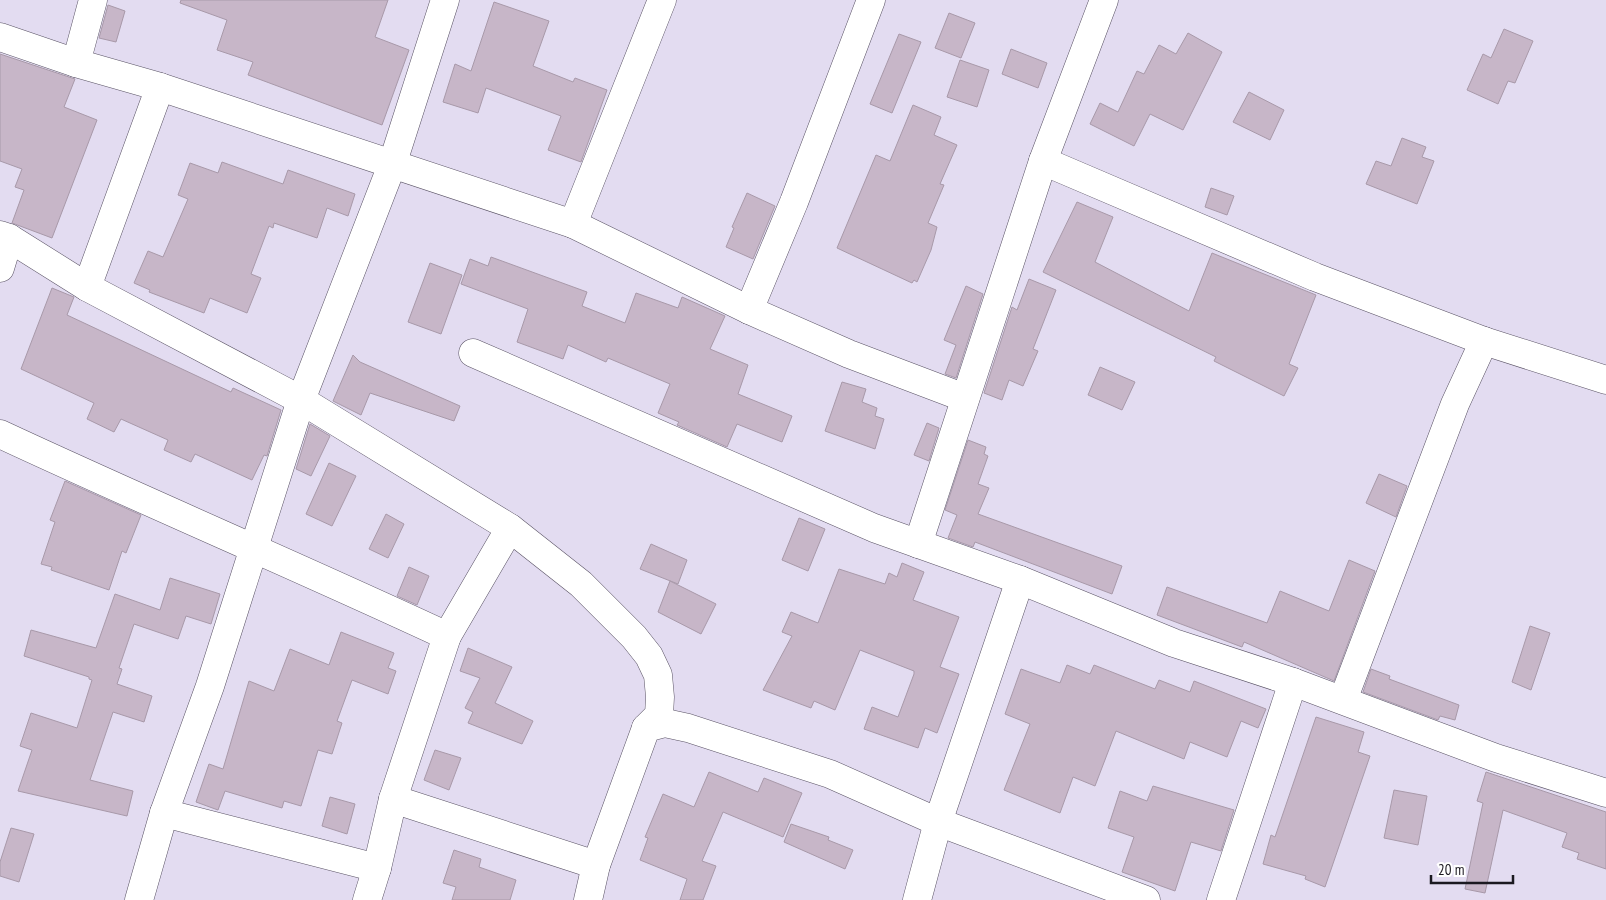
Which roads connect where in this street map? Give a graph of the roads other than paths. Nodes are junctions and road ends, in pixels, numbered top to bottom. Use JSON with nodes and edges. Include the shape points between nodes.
{"nodes":[{"id":1,"x":93,"y":0,"type":"edge"},
{"id":2,"x":445,"y":0,"type":"edge"},
{"id":3,"x":662,"y":0,"type":"edge"},
{"id":4,"x":871,"y":0,"type":"edge"},
{"id":5,"x":1104,"y":0,"type":"edge"},
{"id":6,"x":0,"y":37,"type":"edge"},
{"id":7,"x":76,"y":63,"type":"junction"},
{"id":8,"x":160,"y":87,"type":"junction"},
{"id":9,"x":1043,"y":160,"type":"junction"},
{"id":10,"x":392,"y":165,"type":"junction"},
{"id":11,"x":573,"y":224,"type":"junction"},
{"id":12,"x":5,"y":236,"type":"edge"},
{"id":13,"x":0,"y":268,"type":"edge"},
{"id":14,"x":87,"y":286,"type":"junction"},
{"id":15,"x":750,"y":310,"type":"junction"},
{"id":16,"x":1484,"y":340,"type":"junction"},
{"id":17,"x":473,"y":353,"type":"dead end"},
{"id":18,"x":1606,"y":380,"type":"edge"},
{"id":19,"x":965,"y":398,"type":"junction"},
{"id":20,"x":301,"y":400,"type":"junction"},
{"id":21,"x":0,"y":434,"type":"edge"},
{"id":22,"x":510,"y":528,"type":"junction"},
{"id":23,"x":918,"y":544,"type":"junction"},
{"id":24,"x":255,"y":547,"type":"junction"},
{"id":25,"x":1020,"y":580,"type":"junction"},
{"id":26,"x":447,"y":636,"type":"junction"},
{"id":27,"x":1293,"y":682,"type":"junction"},
{"id":28,"x":1342,"y":700,"type":"junction"},
{"id":29,"x":646,"y":728,"type":"junction"},
{"id":30,"x":1606,"y":794,"type":"edge"},
{"id":31,"x":392,"y":798,"type":"junction"},
{"id":32,"x":164,"y":813,"type":"junction"},
{"id":33,"x":938,"y":822,"type":"junction"},
{"id":34,"x":596,"y":865,"type":"junction"},
{"id":35,"x":377,"y":868,"type":"junction"},
{"id":36,"x":139,"y":900,"type":"edge"},
{"id":37,"x":367,"y":900,"type":"edge"},
{"id":38,"x":588,"y":900,"type":"edge"},
{"id":39,"x":917,"y":900,"type":"edge"},
{"id":40,"x":1146,"y":900,"type":"edge"},
{"id":41,"x":1221,"y":900,"type":"edge"}],
"edges":[{"from":1,"to":7,"type":"street"},
{"from":2,"to":10,"type":"street"},
{"from":3,"to":11,"type":"street"},
{"from":4,"to":15,"type":"street"},
{"from":5,"to":9,"type":"street"},
{"from":6,"to":7,"type":"street"},
{"from":7,"to":8,"type":"street"},
{"from":8,"to":10,"type":"street"},
{"from":8,"to":14,"type":"street"},
{"from":9,"to":16,"type":"street","via":[[1315,277]]},
{"from":9,"to":19,"type":"street"},
{"from":10,"to":11,"type":"street"},
{"from":10,"to":20,"type":"street"},
{"from":11,"to":15,"type":"street"},
{"from":12,"to":13,"type":"street"},
{"from":12,"to":14,"type":"street"},
{"from":14,"to":20,"type":"street"},
{"from":15,"to":19,"type":"street","via":[[849,354]]},
{"from":16,"to":18,"type":"street"},
{"from":16,"to":28,"type":"street","via":[[1455,404]]},
{"from":17,"to":23,"type":"street","via":[[874,528]]},
{"from":19,"to":23,"type":"street"},
{"from":20,"to":22,"type":"street"},
{"from":20,"to":24,"type":"street"},
{"from":21,"to":24,"type":"street"},
{"from":22,"to":26,"type":"street"},
{"from":22,"to":29,"type":"street","via":[[581,584],[649,656],[658,675],[660,697],[659,714]]},
{"from":23,"to":25,"type":"street"},
{"from":24,"to":26,"type":"street"},
{"from":24,"to":32,"type":"street"},
{"from":25,"to":27,"type":"street","via":[[1174,644]]},
{"from":25,"to":33,"type":"street"},
{"from":26,"to":31,"type":"street"},
{"from":27,"to":28,"type":"street"},
{"from":27,"to":41,"type":"street"},
{"from":28,"to":30,"type":"street","via":[[1496,758]]},
{"from":29,"to":33,"type":"street","via":[[665,723],[688,728],[830,774]]},
{"from":29,"to":34,"type":"street"},
{"from":31,"to":34,"type":"street"},
{"from":31,"to":35,"type":"street"},
{"from":32,"to":35,"type":"street"},
{"from":32,"to":36,"type":"street"},
{"from":33,"to":39,"type":"street"},
{"from":33,"to":40,"type":"street"},
{"from":34,"to":38,"type":"street"},
{"from":35,"to":37,"type":"street"}]}
